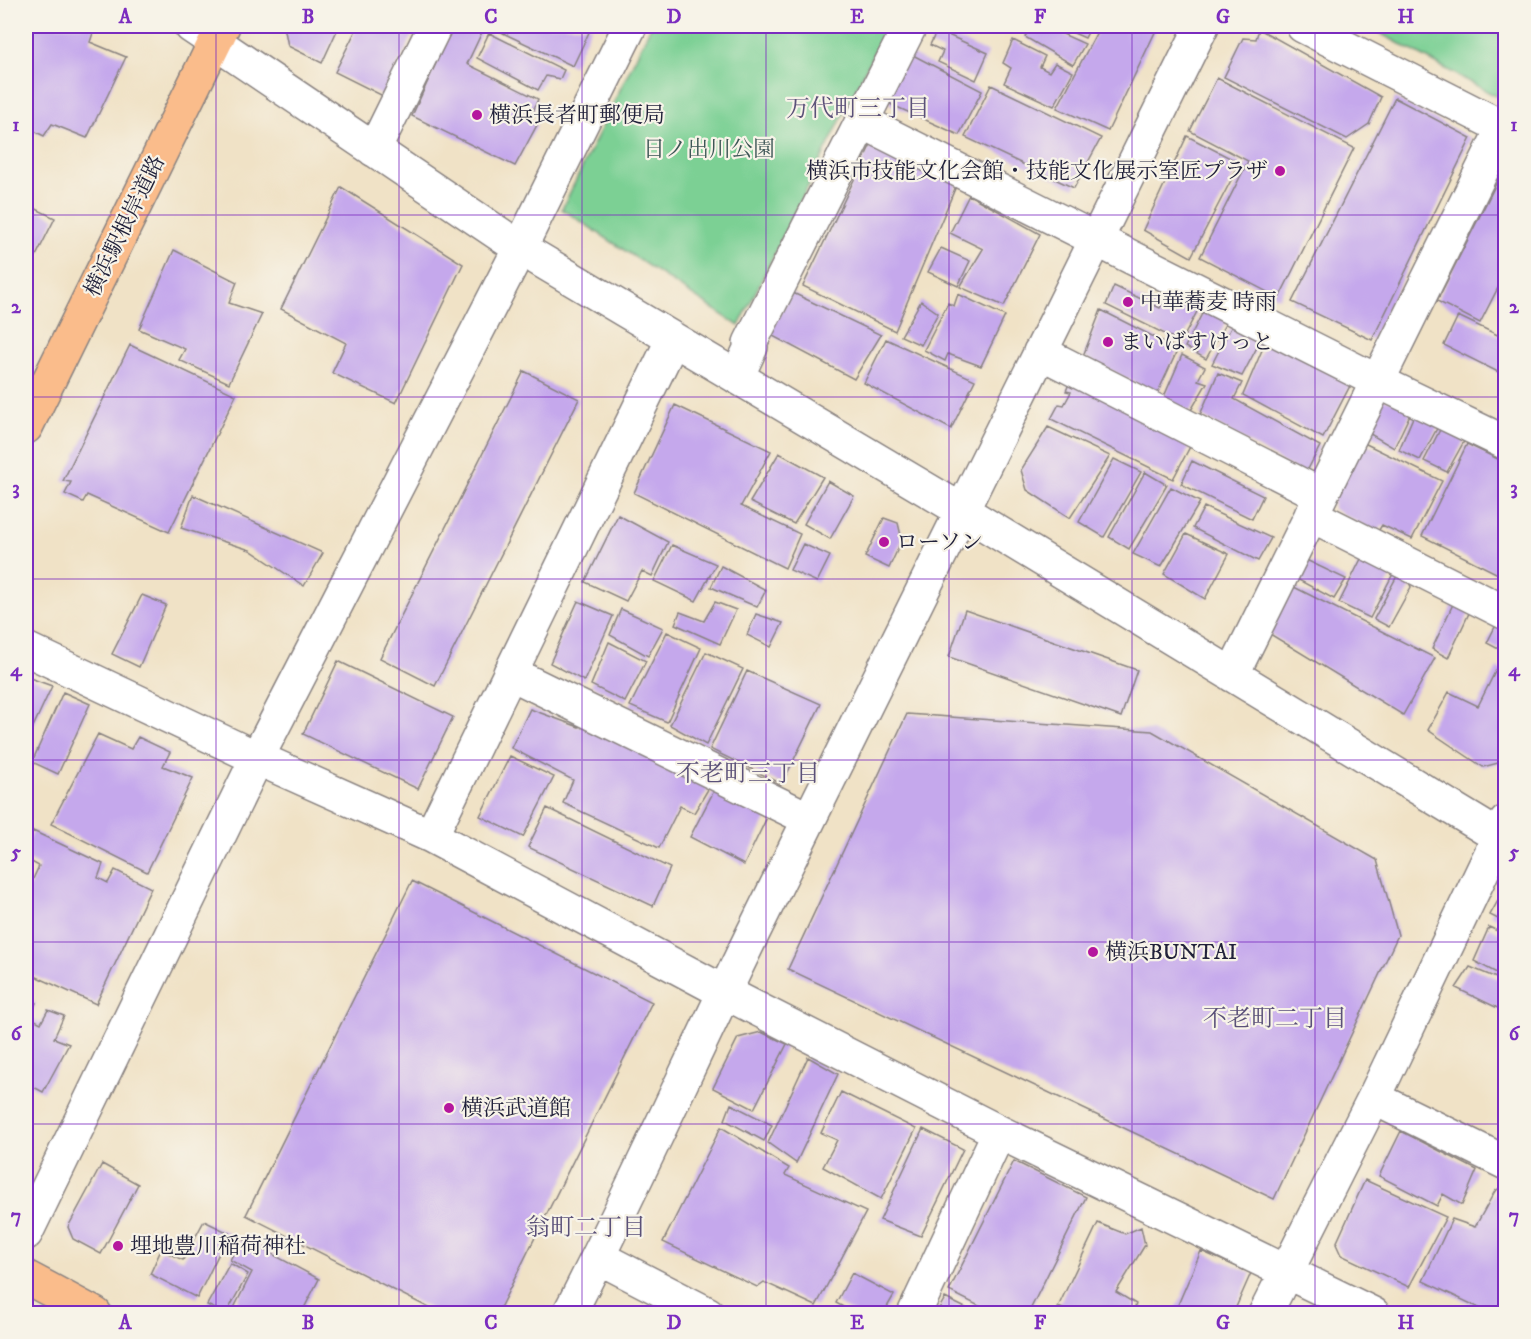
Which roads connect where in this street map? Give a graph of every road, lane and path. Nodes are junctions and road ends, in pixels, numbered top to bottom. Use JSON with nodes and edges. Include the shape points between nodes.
{"nodes":[{"id":1,"x":435,"y":26,"type":"edge"},
{"id":2,"x":630,"y":26,"type":"edge"},
{"id":3,"x":910,"y":26,"type":"edge"},
{"id":4,"x":1202,"y":26,"type":"edge"},
{"id":5,"x":1303,"y":26,"type":"edge"},
{"id":6,"x":210,"y":31,"type":"edge"},
{"id":7,"x":863,"y":122,"type":"junction"},
{"id":8,"x":1504,"y":129,"type":"edge"},
{"id":9,"x":374,"y":150,"type":"junction"},
{"id":10,"x":1096,"y":238,"type":"junction"},
{"id":11,"x":520,"y":248,"type":"junction"},
{"id":12,"x":673,"y":339,"type":"junction"},
{"id":13,"x":1040,"y":352,"type":"junction"},
{"id":14,"x":737,"y":377,"type":"junction"},
{"id":15,"x":1377,"y":381,"type":"junction"},
{"id":16,"x":26,"y":427,"type":"edge"},
{"id":17,"x":1506,"y":443,"type":"edge"},
{"id":18,"x":1316,"y":505,"type":"junction"},
{"id":19,"x":961,"y":510,"type":"junction"},
{"id":20,"x":1506,"y":613,"type":"edge"},
{"id":21,"x":26,"y":648,"type":"edge"},
{"id":22,"x":510,"y":673,"type":"junction"},
{"id":23,"x":1232,"y":675,"type":"junction"},
{"id":24,"x":257,"y":758,"type":"junction"},
{"id":25,"x":809,"y":819,"type":"junction"},
{"id":26,"x":1503,"y":833,"type":"edge"},
{"id":27,"x":431,"y":836,"type":"junction"},
{"id":28,"x":724,"y":992,"type":"junction"},
{"id":29,"x":1374,"y":1098,"type":"junction"},
{"id":30,"x":999,"y":1132,"type":"junction"},
{"id":31,"x":1506,"y":1163,"type":"edge"},
{"id":32,"x":26,"y":1233,"type":"edge"},
{"id":33,"x":598,"y":1257,"type":"junction"},
{"id":34,"x":1286,"y":1272,"type":"junction"},
{"id":35,"x":26,"y":1277,"type":"edge"},
{"id":36,"x":95,"y":1314,"type":"edge"},
{"id":37,"x":569,"y":1314,"type":"edge"},
{"id":38,"x":708,"y":1314,"type":"edge"},
{"id":39,"x":914,"y":1314,"type":"edge"},
{"id":40,"x":1265,"y":1314,"type":"edge"},
{"id":41,"x":1373,"y":1314,"type":"edge"}],
"edges":[{"from":1,"to":9,"type":"street"},
{"from":2,"to":11,"type":"street"},
{"from":3,"to":7,"type":"street"},
{"from":4,"to":10,"type":"street"},
{"from":5,"to":8,"type":"street"},
{"from":6,"to":9,"type":"street"},
{"from":6,"to":16,"type":"main road","name":"横浜駅根岸道路"},
{"from":7,"to":10,"type":"street"},
{"from":7,"to":14,"type":"street","via":[[750,343]]},
{"from":8,"to":15,"type":"street"},
{"from":9,"to":11,"type":"street"},
{"from":10,"to":13,"type":"street"},
{"from":10,"to":15,"type":"street"},
{"from":11,"to":12,"type":"street"},
{"from":11,"to":24,"type":"street"},
{"from":12,"to":14,"type":"street"},
{"from":12,"to":22,"type":"street"},
{"from":13,"to":18,"type":"street"},
{"from":13,"to":19,"type":"street"},
{"from":14,"to":19,"type":"street"},
{"from":15,"to":17,"type":"street"},
{"from":15,"to":18,"type":"street"},
{"from":18,"to":20,"type":"street"},
{"from":18,"to":23,"type":"street"},
{"from":19,"to":23,"type":"street"},
{"from":19,"to":25,"type":"street"},
{"from":21,"to":24,"type":"street"},
{"from":22,"to":25,"type":"street"},
{"from":22,"to":27,"type":"street"},
{"from":23,"to":26,"type":"street"},
{"from":24,"to":27,"type":"street"},
{"from":24,"to":32,"type":"street"},
{"from":25,"to":28,"type":"street"},
{"from":26,"to":29,"type":"street"},
{"from":27,"to":28,"type":"street"},
{"from":28,"to":30,"type":"street"},
{"from":28,"to":33,"type":"street"},
{"from":29,"to":31,"type":"street"},
{"from":29,"to":34,"type":"street"},
{"from":30,"to":34,"type":"street"},
{"from":30,"to":39,"type":"street"},
{"from":33,"to":37,"type":"street"},
{"from":33,"to":38,"type":"street"},
{"from":34,"to":40,"type":"street"},
{"from":34,"to":41,"type":"street"},
{"from":35,"to":36,"type":"main road"}]}
